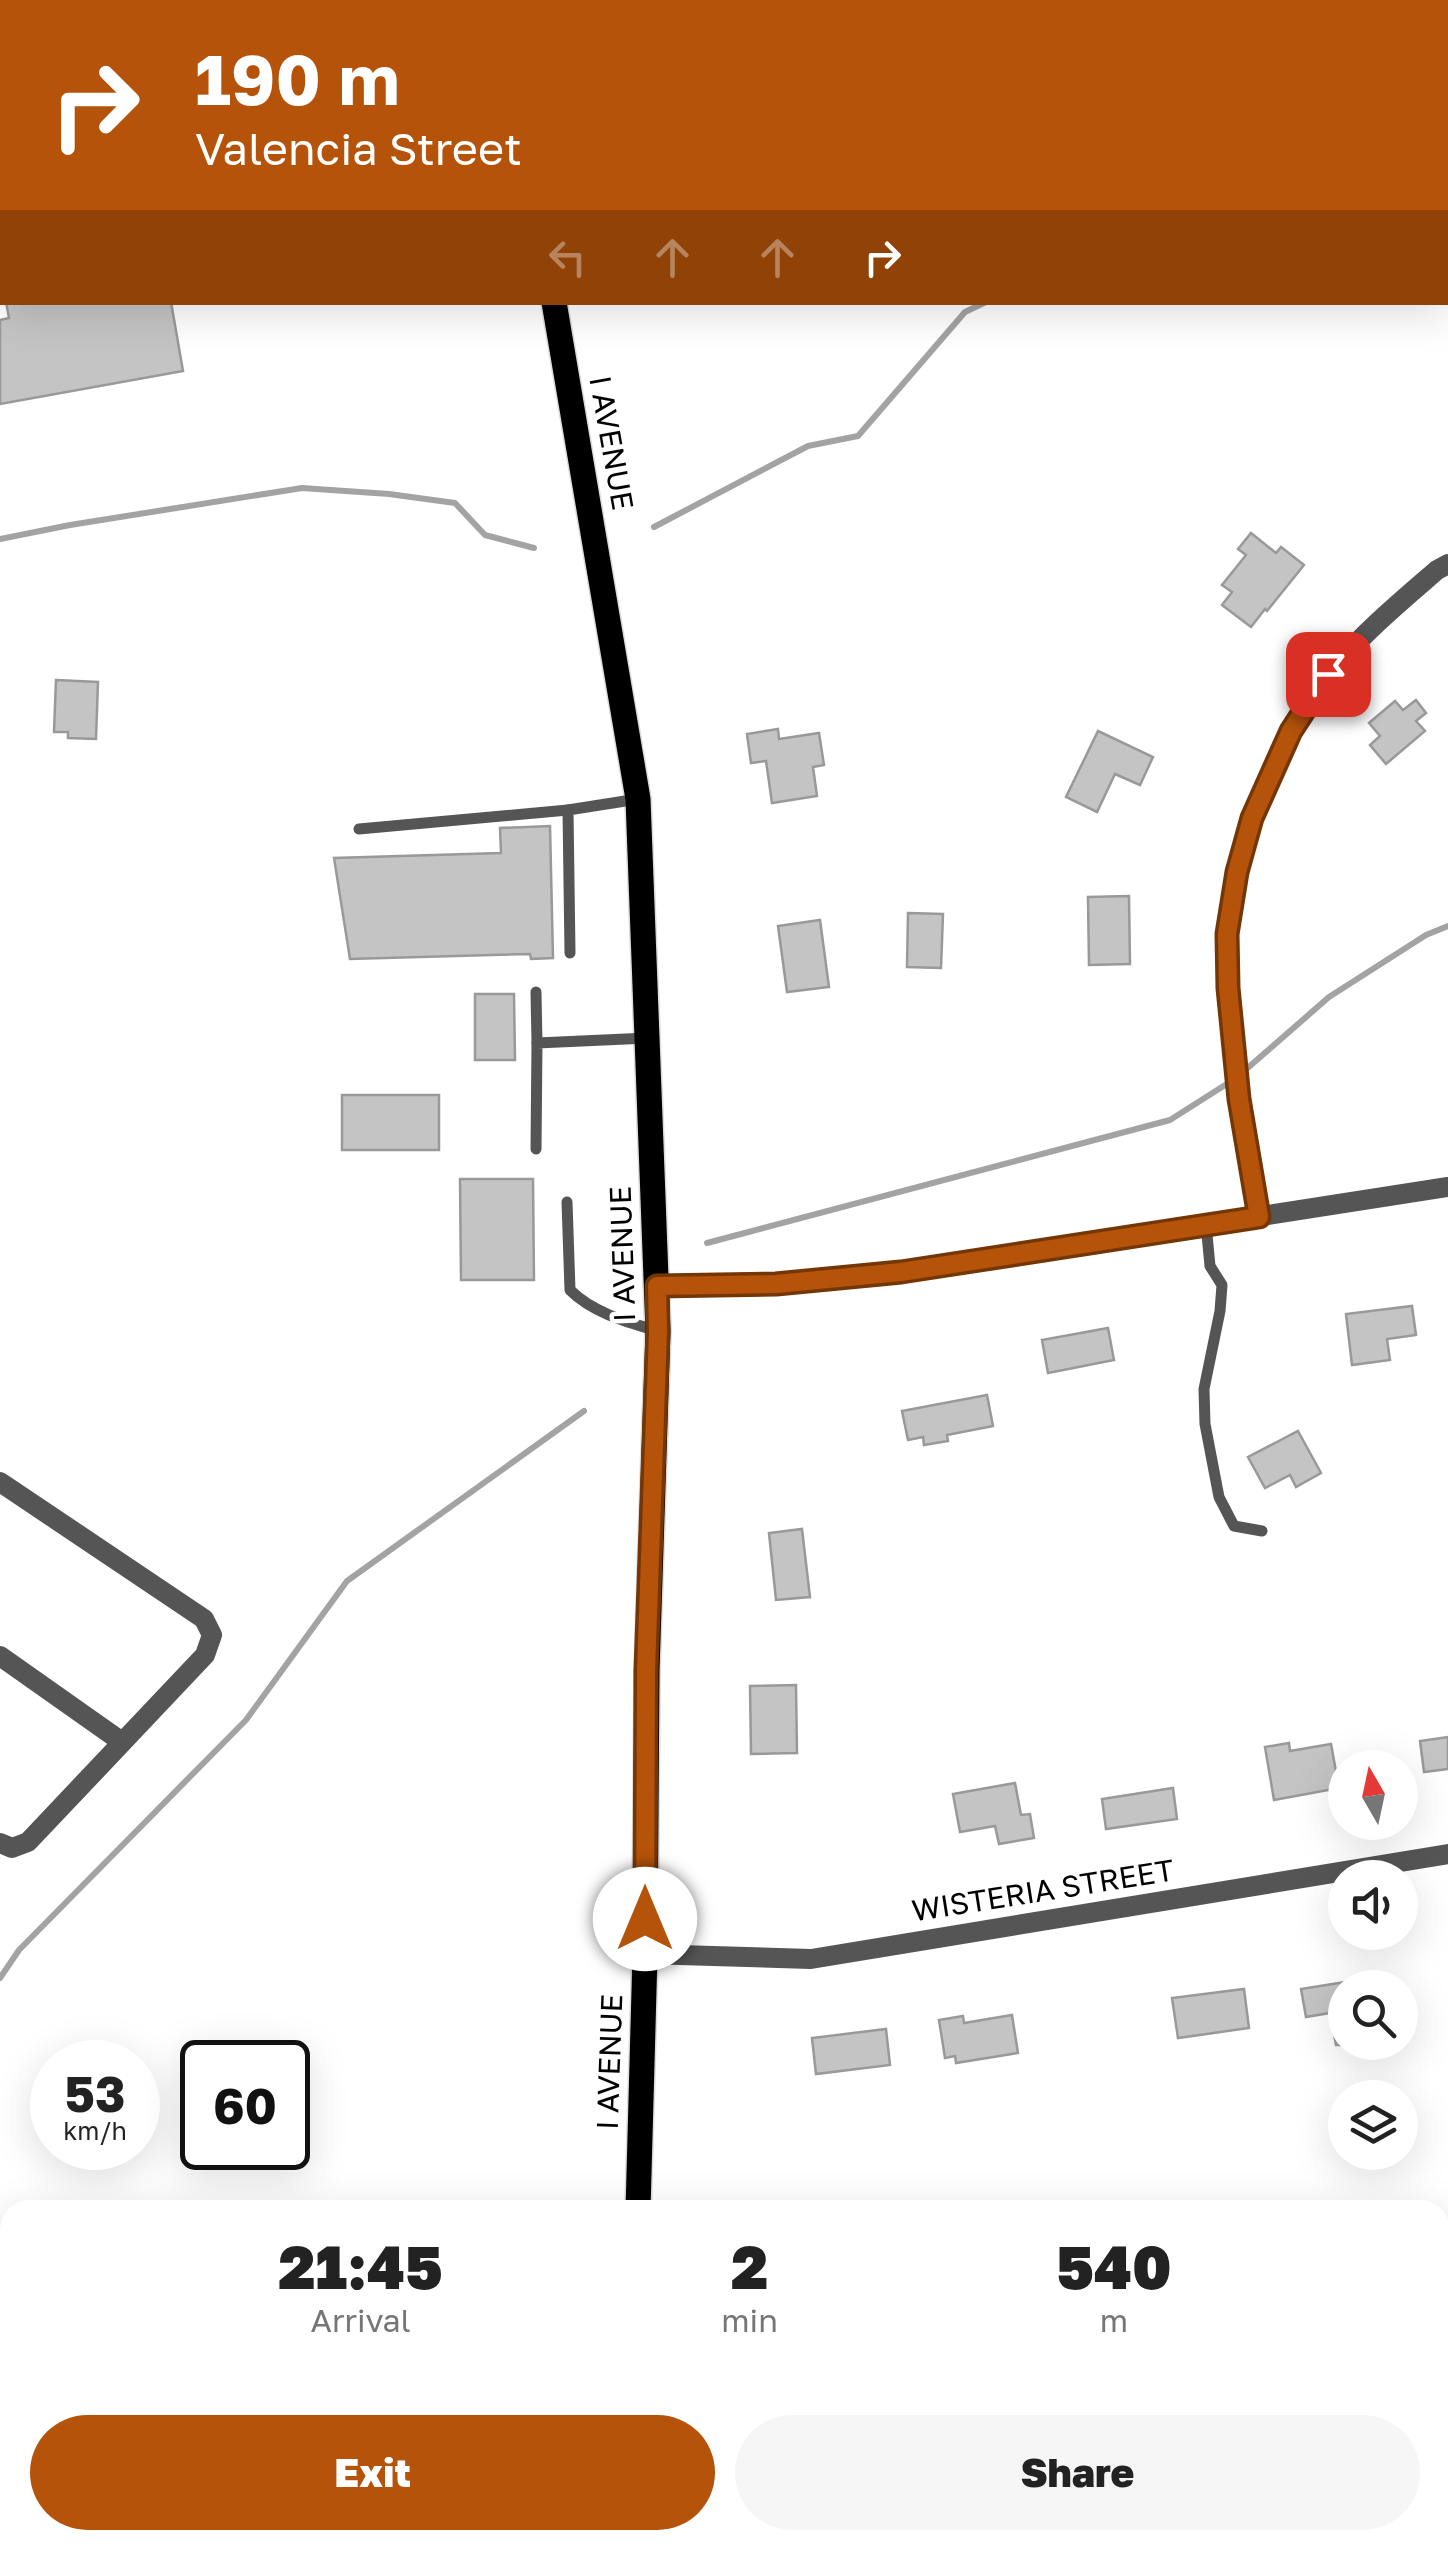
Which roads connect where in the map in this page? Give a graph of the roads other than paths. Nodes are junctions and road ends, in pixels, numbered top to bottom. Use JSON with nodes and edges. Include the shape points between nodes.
{"nodes":[{"id":1,"x":555,"y":305,"type":"edge"},
{"id":2,"x":1448,"y":564,"type":"edge"},
{"id":3,"x":638,"y":799,"type":"junction"},
{"id":4,"x":568,"y":810,"type":"junction"},
{"id":5,"x":360,"y":829,"type":"dead end"},
{"id":6,"x":570,"y":953,"type":"dead end"},
{"id":7,"x":536,"y":992,"type":"dead end"},
{"id":8,"x":648,"y":1038,"type":"junction"},
{"id":9,"x":536,"y":1042,"type":"junction"},
{"id":10,"x":536,"y":1149,"type":"dead end"},
{"id":11,"x":1448,"y":1188,"type":"edge"},
{"id":12,"x":567,"y":1202,"type":"dead end"},
{"id":13,"x":1259,"y":1217,"type":"junction"},
{"id":14,"x":1206,"y":1224,"type":"junction"},
{"id":15,"x":657,"y":1286,"type":"junction"},
{"id":16,"x":658,"y":1331,"type":"junction"},
{"id":17,"x":0,"y":1482,"type":"edge"},
{"id":18,"x":1262,"y":1531,"type":"dead end"},
{"id":19,"x":0,"y":1656,"type":"edge"},
{"id":20,"x":122,"y":1742,"type":"junction"},
{"id":21,"x":0,"y":1844,"type":"edge"},
{"id":22,"x":1448,"y":1854,"type":"edge"},
{"id":23,"x":645,"y":1954,"type":"junction"},
{"id":24,"x":638,"y":2200,"type":"edge"}],
"edges":[{"from":1,"to":3,"type":"main road","name":"I AVENUE"},
{"from":2,"to":13,"type":"street","via":[[1368,629],[1328,674],[1291,731],[1252,818],[1227,934],[1239,1099]]},
{"from":3,"to":4,"type":"lane"},
{"from":3,"to":8,"type":"main road","name":"I AVENUE"},
{"from":4,"to":5,"type":"lane"},
{"from":4,"to":6,"type":"lane"},
{"from":7,"to":9,"type":"lane"},
{"from":8,"to":9,"type":"lane"},
{"from":8,"to":15,"type":"main road","name":"I AVENUE"},
{"from":9,"to":10,"type":"lane"},
{"from":11,"to":13,"type":"street"},
{"from":12,"to":16,"type":"lane","via":[[570,1290],[582,1302]]},
{"from":13,"to":14,"type":"street"},
{"from":14,"to":15,"type":"street","via":[[901,1272]]},
{"from":14,"to":18,"type":"lane","via":[[1210,1266],[1222,1286],[1204,1424],[1218,1497],[1234,1526]]},
{"from":15,"to":16,"type":"main road","name":"I AVENUE"},
{"from":16,"to":23,"type":"main road","name":"I AVENUE"},
{"from":17,"to":20,"type":"street","via":[[204,1620],[212,1635],[205,1655]]},
{"from":19,"to":20,"type":"street"},
{"from":20,"to":21,"type":"street","via":[[28,1842]]},
{"from":22,"to":23,"type":"street","name":"WISTERIA STREET","via":[[811,1960]]},
{"from":23,"to":24,"type":"main road","name":"I AVENUE"}]}
